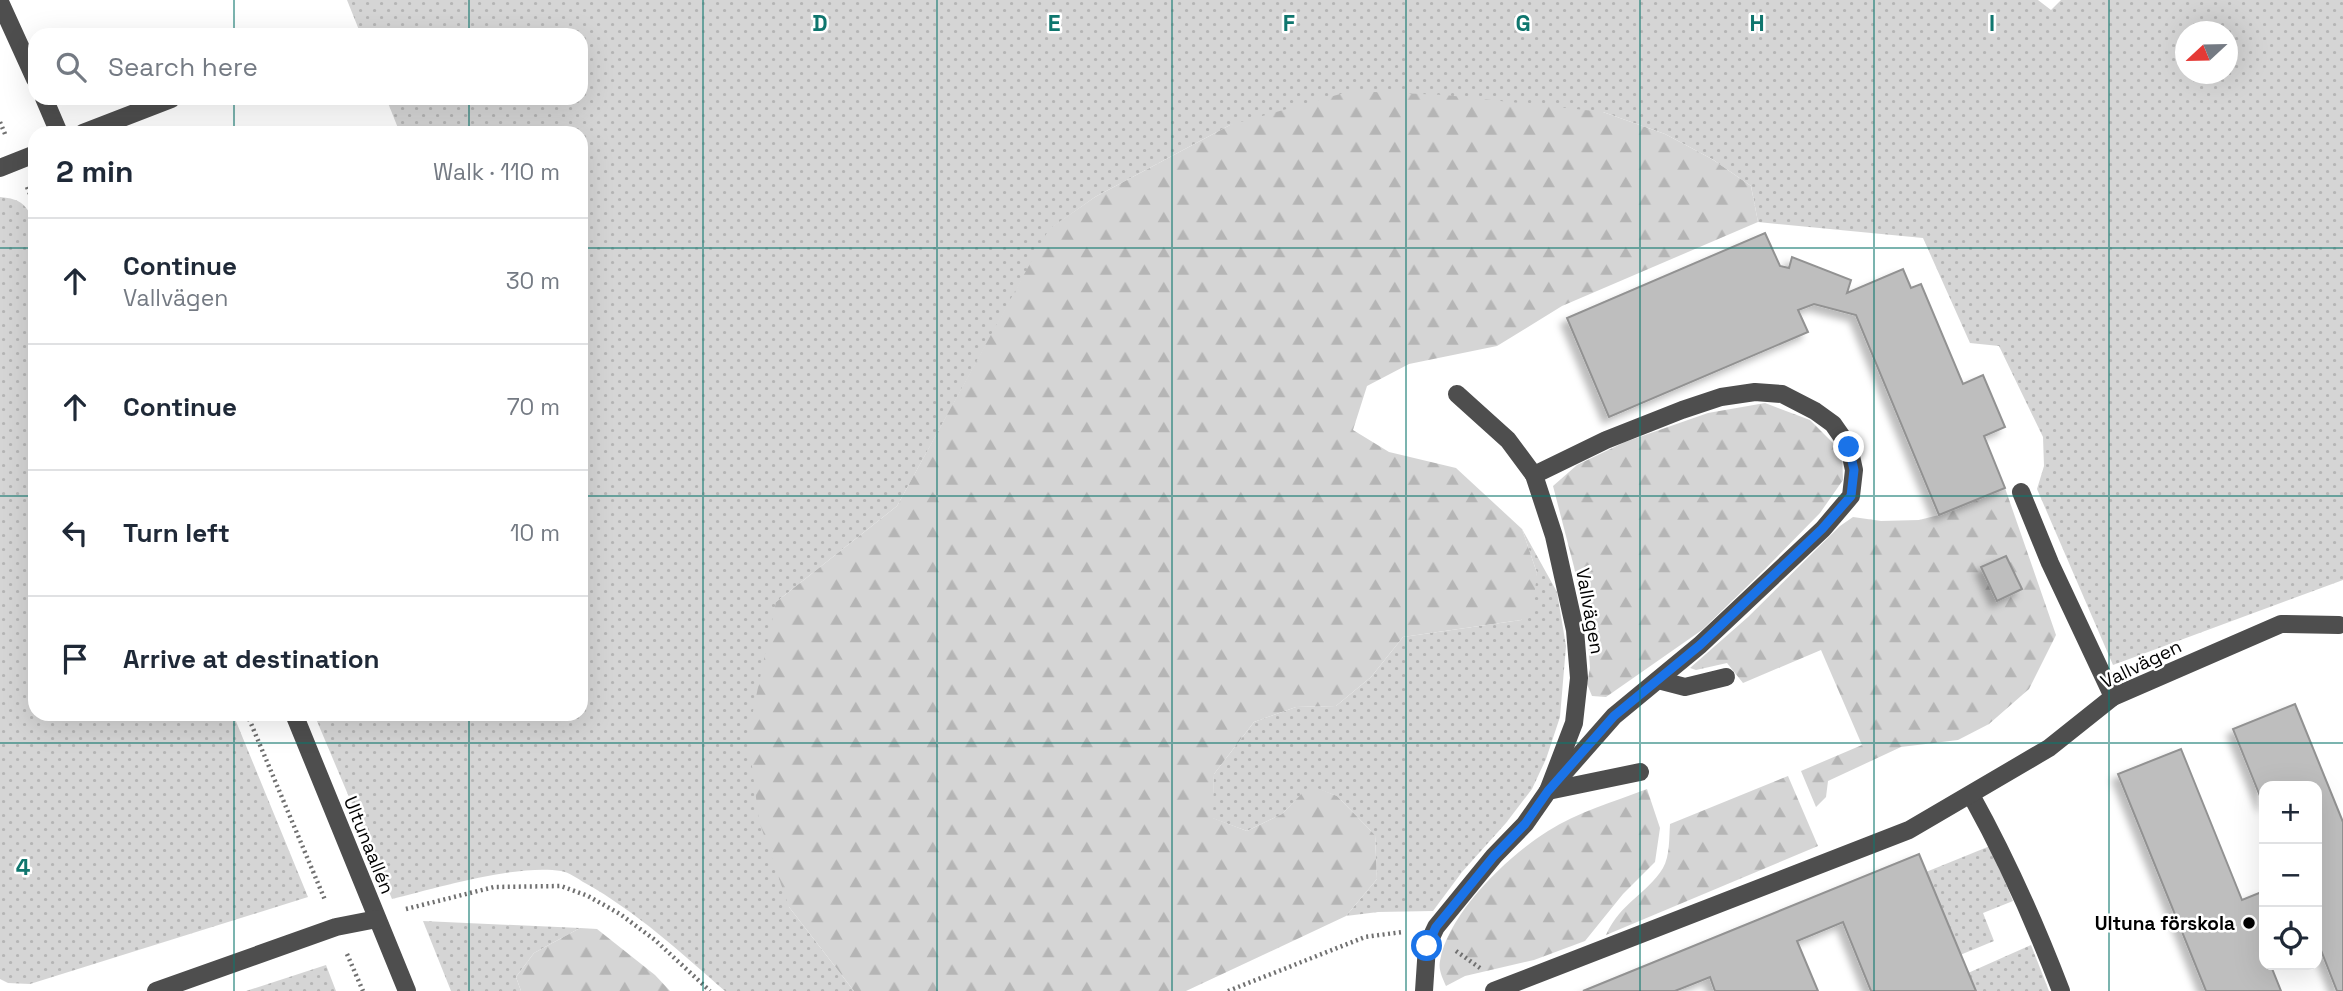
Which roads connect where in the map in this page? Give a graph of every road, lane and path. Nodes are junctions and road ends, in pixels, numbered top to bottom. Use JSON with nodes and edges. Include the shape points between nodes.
{"nodes":[{"id":1,"x":0,"y":2,"type":"edge"},
{"id":2,"x":28,"y":64,"type":"edge"},
{"id":3,"x":47,"y":105,"type":"edge"},
{"id":4,"x":155,"y":105,"type":"edge"},
{"id":5,"x":57,"y":126,"type":"edge"},
{"id":6,"x":101,"y":126,"type":"edge"},
{"id":7,"x":28,"y":157,"type":"edge"},
{"id":8,"x":0,"y":168,"type":"edge"},
{"id":9,"x":1457,"y":394,"type":"dead end"},
{"id":10,"x":1534,"y":475,"type":"junction"},
{"id":11,"x":2021,"y":492,"type":"dead end"},
{"id":12,"x":2342,"y":626,"type":"edge"},
{"id":13,"x":1726,"y":677,"type":"dead end"},
{"id":14,"x":1658,"y":680,"type":"junction"},
{"id":15,"x":2113,"y":697,"type":"junction"},
{"id":16,"x":250,"y":721,"type":"edge"},
{"id":17,"x":297,"y":721,"type":"edge"},
{"id":18,"x":1640,"y":772,"type":"dead end"},
{"id":19,"x":1548,"y":791,"type":"junction"},
{"id":20,"x":1971,"y":795,"type":"junction"},
{"id":21,"x":377,"y":919,"type":"junction"},
{"id":22,"x":336,"y":927,"type":"junction"},
{"id":23,"x":1436,"y":927,"type":"junction"},
{"id":24,"x":1427,"y":946,"type":"junction"},
{"id":25,"x":1498,"y":990,"type":"edge"},
{"id":26,"x":156,"y":991,"type":"edge"},
{"id":27,"x":363,"y":991,"type":"edge"},
{"id":28,"x":407,"y":991,"type":"edge"},
{"id":29,"x":710,"y":991,"type":"edge"},
{"id":30,"x":1228,"y":991,"type":"edge"},
{"id":31,"x":1424,"y":991,"type":"edge"},
{"id":32,"x":2061,"y":991,"type":"edge"}],
"edges":[{"from":1,"to":2,"type":"street"},
{"from":3,"to":5,"type":"street"},
{"from":4,"to":6,"type":"street"},
{"from":7,"to":8,"type":"street"},
{"from":9,"to":10,"type":"street","name":"Vallvägen","via":[[1508,440]]},
{"from":10,"to":14,"type":"street","via":[[1682,410],[1755,392],[1782,394],[1815,411],[1833,424],[1849,447],[1854,470],[1851,496],[1784,566]]},
{"from":10,"to":19,"type":"street","name":"Vallvägen","via":[[1554,536],[1575,630],[1579,678],[1574,723]]},
{"from":11,"to":15,"type":"street"},
{"from":12,"to":15,"type":"street","name":"Vallvägen","via":[[2281,624]]},
{"from":13,"to":14,"type":"street","via":[[1685,687]]},
{"from":14,"to":19,"type":"street","via":[[1614,716]]},
{"from":15,"to":20,"type":"street","name":"Vallvägen","via":[[2049,748]]},
{"from":16,"to":22,"type":"path"},
{"from":17,"to":21,"type":"street","name":"Ultunaallén"},
{"from":18,"to":19,"type":"street"},
{"from":19,"to":23,"type":"street","name":"Vallvägen"},
{"from":20,"to":25,"type":"street","name":"Vallvägen","via":[[1909,830]]},
{"from":20,"to":32,"type":"street","via":[[2001,849]]},
{"from":21,"to":22,"type":"street"},
{"from":21,"to":28,"type":"street","name":"Ultunaallén"},
{"from":21,"to":29,"type":"path","via":[[494,887],[561,886],[620,914]]},
{"from":22,"to":26,"type":"street"},
{"from":22,"to":27,"type":"path"},
{"from":23,"to":24,"type":"street","name":"Vallvägen"},
{"from":23,"to":30,"type":"path","via":[[1365,937]]},
{"from":24,"to":25,"type":"path","via":[[1459,951]]},
{"from":24,"to":31,"type":"street","name":"Vallvägen"}]}
